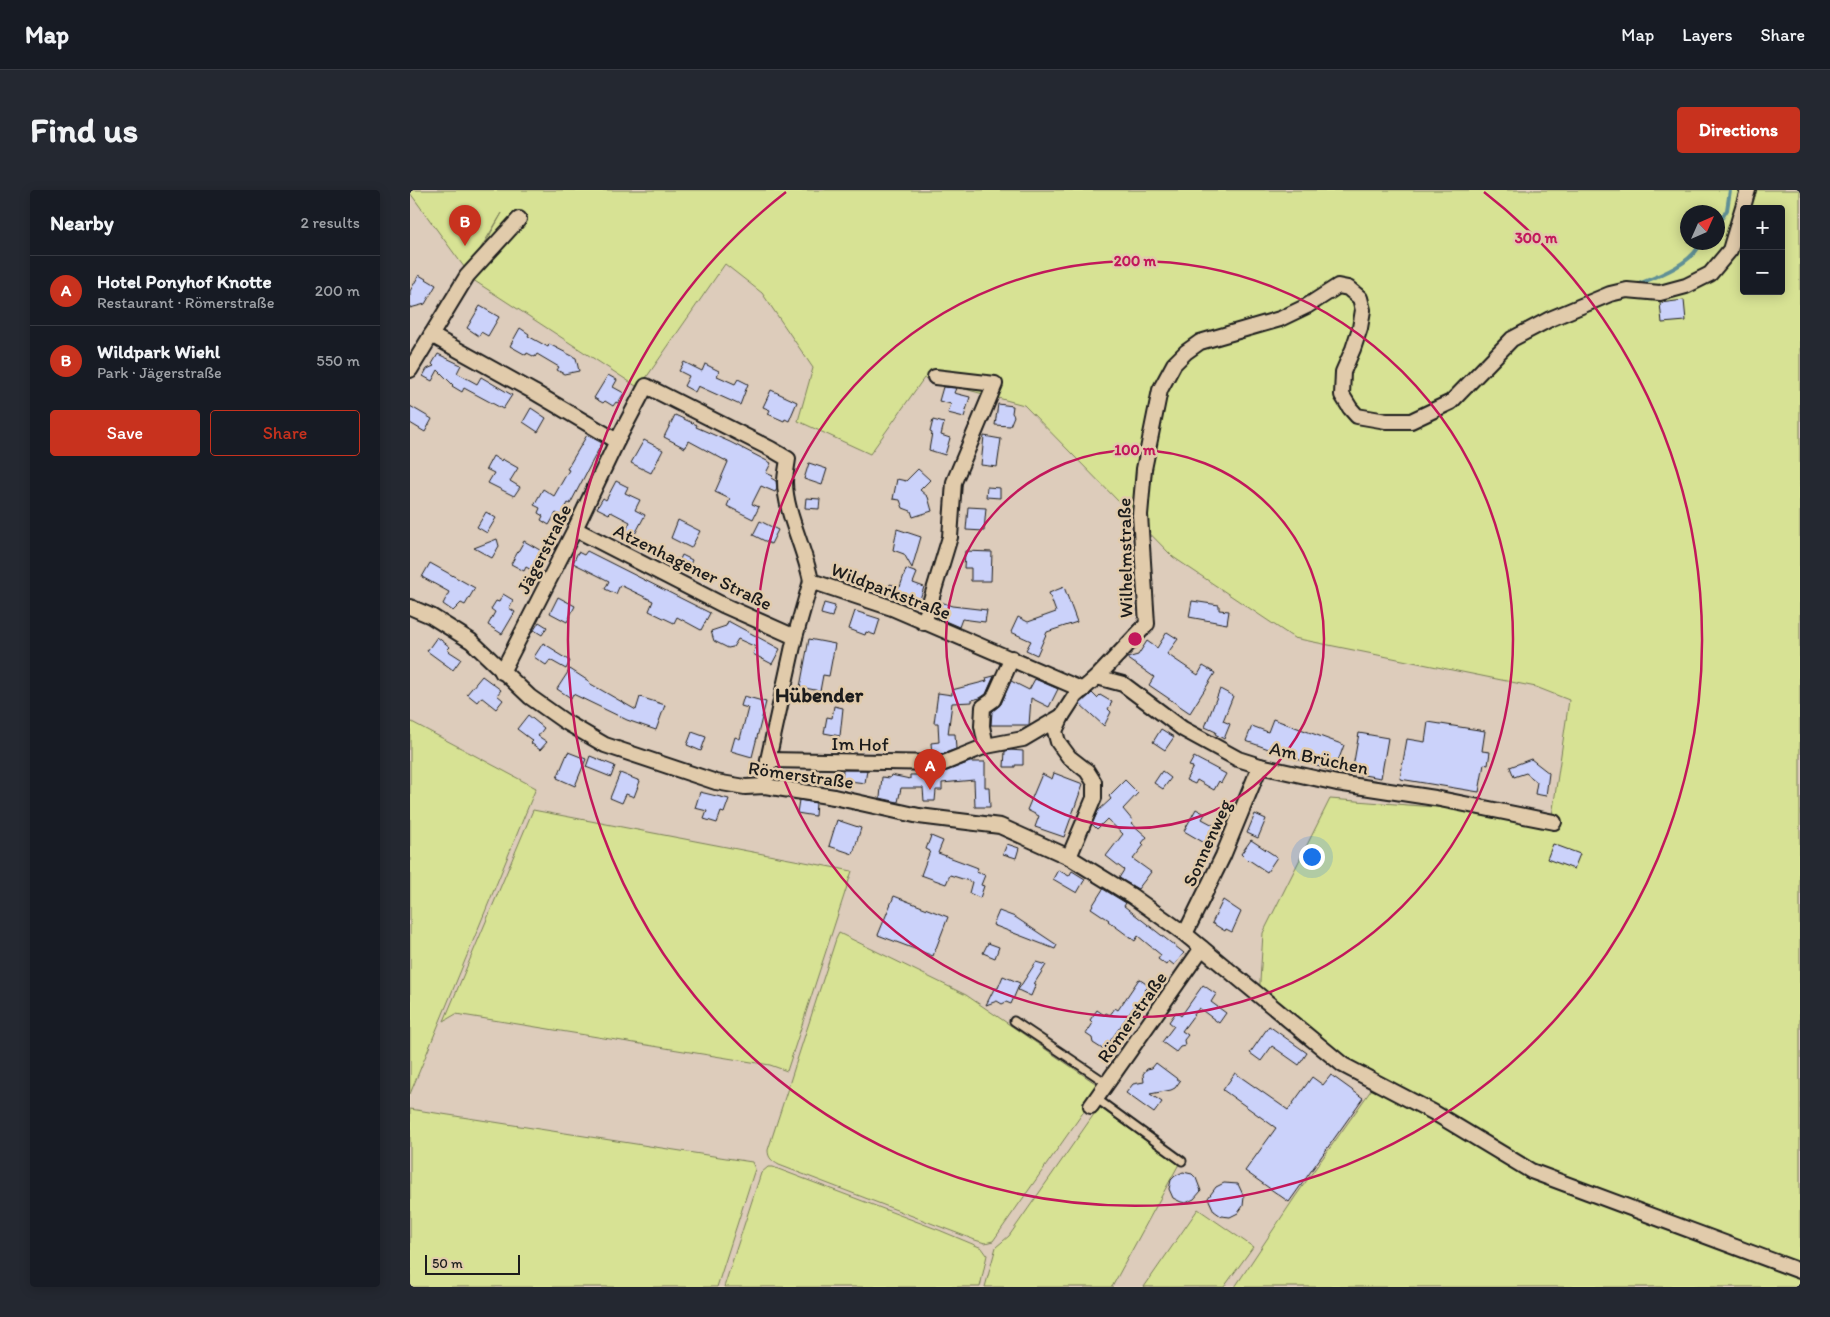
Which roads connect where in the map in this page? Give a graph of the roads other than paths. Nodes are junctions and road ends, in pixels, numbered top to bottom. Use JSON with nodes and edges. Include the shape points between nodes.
{"nodes":[{"id":1,"x":1748,"y":190,"type":"edge"},
{"id":2,"x":519,"y":219,"type":"dead end"},
{"id":3,"x":431,"y":335,"type":"junction"},
{"id":4,"x":410,"y":370,"type":"edge"},
{"id":5,"x":935,"y":377,"type":"dead end"},
{"id":6,"x":646,"y":386,"type":"joint"},
{"id":7,"x":617,"y":442,"type":"junction"},
{"id":8,"x":575,"y":529,"type":"junction"},
{"id":9,"x":811,"y":581,"type":"junction"},
{"id":10,"x":410,"y":607,"type":"edge"},
{"id":11,"x":924,"y":623,"type":"junction"},
{"id":12,"x":795,"y":637,"type":"junction"},
{"id":13,"x":1012,"y":658,"type":"junction"},
{"id":14,"x":502,"y":672,"type":"junction"},
{"id":15,"x":1097,"y":677,"type":"junction"},
{"id":16,"x":1083,"y":690,"type":"junction"},
{"id":17,"x":1062,"y":716,"type":"junction"},
{"id":18,"x":986,"y":746,"type":"junction"},
{"id":19,"x":768,"y":760,"type":"junction"},
{"id":20,"x":1260,"y":766,"type":"junction"},
{"id":21,"x":765,"y":786,"type":"junction"},
{"id":22,"x":1554,"y":822,"type":"dead end"},
{"id":23,"x":1069,"y":857,"type":"junction"},
{"id":24,"x":1185,"y":934,"type":"junction"},
{"id":25,"x":1202,"y":948,"type":"junction"},
{"id":26,"x":1014,"y":1021,"type":"dead end"},
{"id":27,"x":1108,"y":1084,"type":"junction"},
{"id":28,"x":1094,"y":1103,"type":"joint"},
{"id":29,"x":1182,"y":1161,"type":"dead end"},
{"id":30,"x":1800,"y":1271,"type":"edge"}],
"edges":[{"from":1,"to":15,"type":"street","name":"Wilhelmstraße","via":[[1730,250],[1710,274],[1686,286],[1660,293],[1627,290],[1610,294],[1550,319],[1512,339],[1451,402],[1411,420],[1386,421],[1357,416],[1342,395],[1343,372],[1360,328],[1363,310],[1360,298],[1348,288],[1338,286],[1280,319],[1200,342],[1186,352],[1174,364],[1160,390],[1144,469],[1140,515],[1146,624]]},
{"from":2,"to":3,"type":"street","via":[[467,276]]},
{"from":3,"to":4,"type":"street"},
{"from":3,"to":7,"type":"street"},
{"from":5,"to":11,"type":"street","via":[[995,384],[954,482],[950,537]]},
{"from":6,"to":7,"type":"street","name":"Jägerstraße"},
{"from":6,"to":9,"type":"street","name":"Wildparkstraße","via":[[788,459],[785,482],[788,503]]},
{"from":7,"to":8,"type":"street","name":"Jägerstraße"},
{"from":8,"to":12,"type":"street","name":"Atzenhagener Straße","via":[[723,606]]},
{"from":8,"to":14,"type":"street","name":"Jägerstraße"},
{"from":9,"to":11,"type":"street","name":"Wildparkstraße","via":[[892,608]]},
{"from":9,"to":12,"type":"street"},
{"from":10,"to":14,"type":"street","name":"Römerstraße","via":[[471,641]]},
{"from":11,"to":13,"type":"street","name":"Wildparkstraße"},
{"from":12,"to":19,"type":"street"},
{"from":13,"to":16,"type":"street","name":"Wildparkstraße"},
{"from":13,"to":18,"type":"street","via":[[993,700],[983,707]]},
{"from":14,"to":21,"type":"street","name":"Römerstraße","via":[[530,697],[605,745],[716,782],[745,787]]},
{"from":15,"to":16,"type":"street","name":"Wilhelmstraße"},
{"from":15,"to":20,"type":"street","name":"Am Brüchen","via":[[1123,684],[1183,729],[1238,759]]},
{"from":16,"to":17,"type":"street","name":"Wilhelmstraße"},
{"from":17,"to":18,"type":"street","name":"Im Hof","via":[[1023,739]]},
{"from":17,"to":23,"type":"street","name":"Wilhelmstraße","via":[[1055,731],[1058,742],[1094,782],[1094,798]]},
{"from":18,"to":19,"type":"street","name":"Im Hof","via":[[944,763]]},
{"from":19,"to":21,"type":"street"},
{"from":20,"to":22,"type":"street","name":"Am Brüchen"},
{"from":20,"to":24,"type":"street","name":"Sonnenweg"},
{"from":21,"to":23,"type":"street","name":"Römerstraße","via":[[919,816],[1000,826]]},
{"from":23,"to":24,"type":"street","name":"Römerstraße"},
{"from":24,"to":25,"type":"street","name":"Römerstraße"},
{"from":25,"to":27,"type":"street","name":"Römerstraße"},
{"from":25,"to":30,"type":"street","name":"Römerstraße","via":[[1343,1065],[1433,1112],[1531,1171]]},
{"from":26,"to":27,"type":"lane"},
{"from":27,"to":28,"type":"street","name":"Römerstraße"},
{"from":28,"to":29,"type":"lane"}]}
